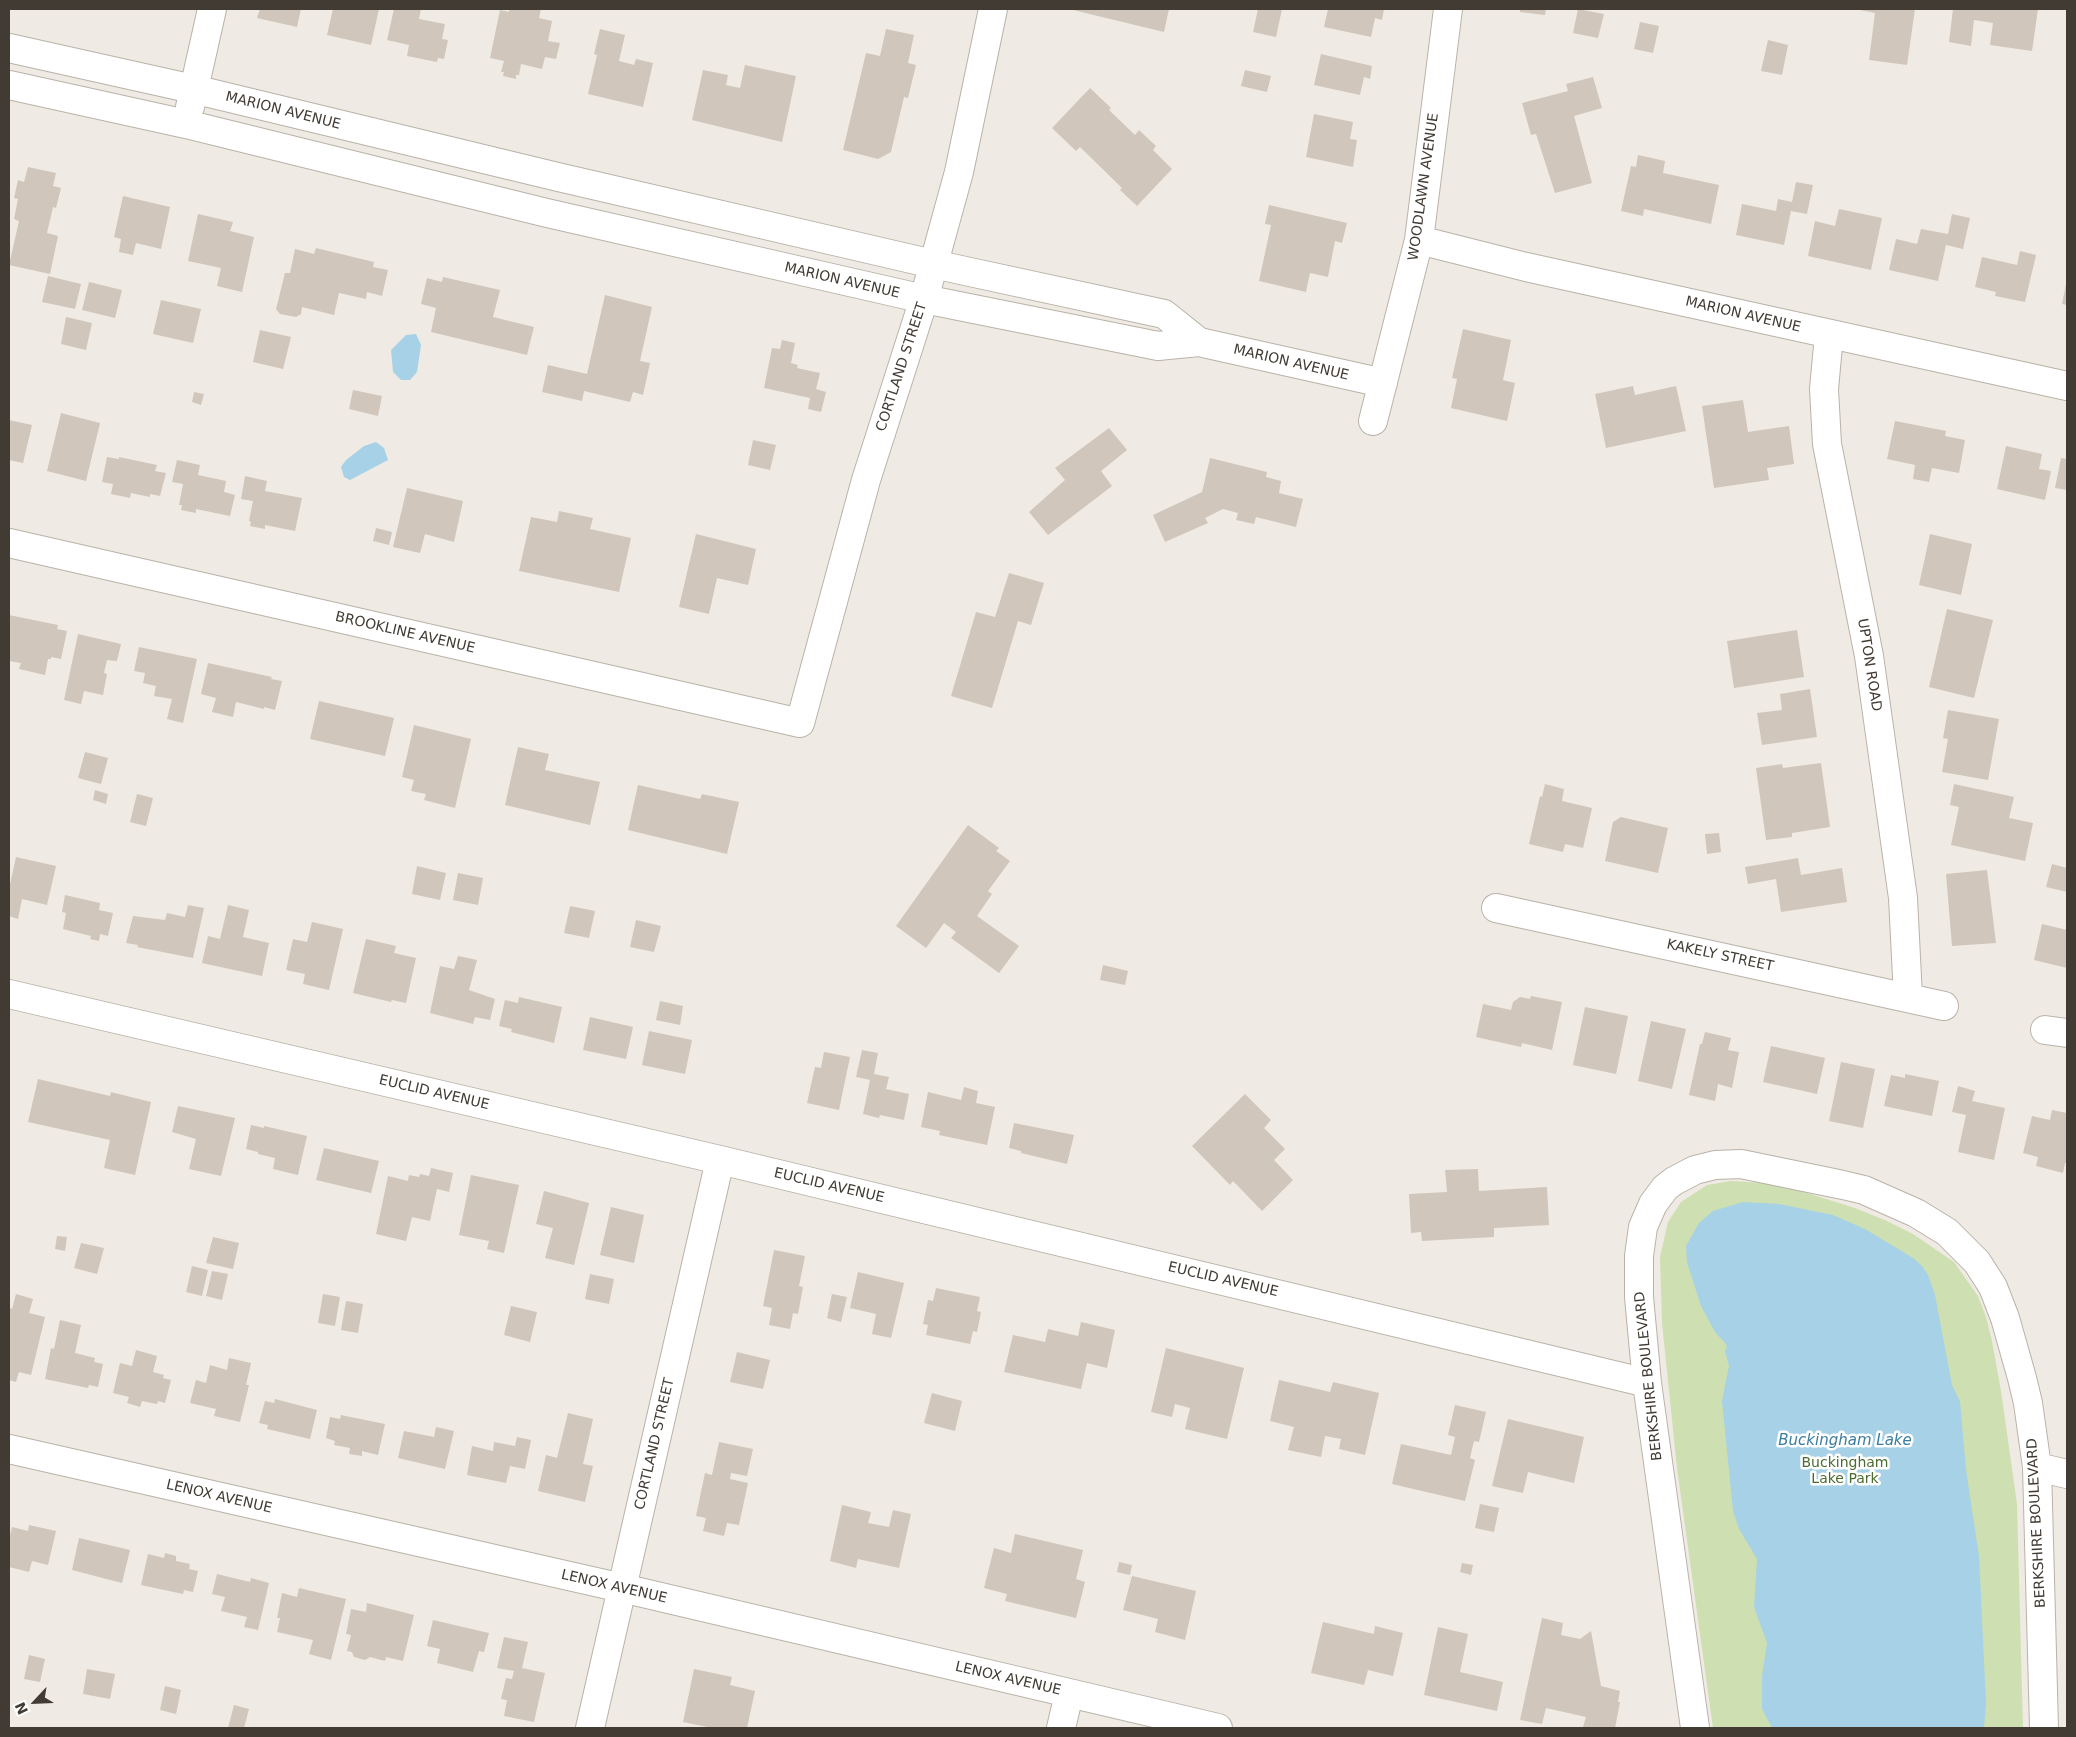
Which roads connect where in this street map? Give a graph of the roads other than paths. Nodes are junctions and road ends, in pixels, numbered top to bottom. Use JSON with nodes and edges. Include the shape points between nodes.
{"nodes":[{"id":1,"x":212,"y":9,"type":"edge"},
{"id":2,"x":993,"y":9,"type":"edge"},
{"id":3,"x":1448,"y":9,"type":"edge"},
{"id":4,"x":9,"y":48,"type":"edge"},
{"id":5,"x":9,"y":85,"type":"edge"},
{"id":6,"x":194,"y":90,"type":"junction"},
{"id":7,"x":186,"y":124,"type":"junction"},
{"id":8,"x":558,"y":177,"type":"junction"},
{"id":9,"x":547,"y":213,"type":"junction"},
{"id":10,"x":1419,"y":240,"type":"junction"},
{"id":11,"x":933,"y":264,"type":"junction"},
{"id":12,"x":924,"y":300,"type":"junction"},
{"id":13,"x":1829,"y":334,"type":"junction"},
{"id":14,"x":1198,"y":342,"type":"junction"},
{"id":15,"x":1383,"y":383,"type":"junction"},
{"id":16,"x":2067,"y":386,"type":"edge"},
{"id":17,"x":1373,"y":420,"type":"dead end"},
{"id":18,"x":9,"y":543,"type":"edge"},
{"id":19,"x":800,"y":723,"type":"joint"},
{"id":20,"x":1496,"y":908,"type":"dead end"},
{"id":21,"x":9,"y":994,"type":"edge"},
{"id":22,"x":1908,"y":997,"type":"junction"},
{"id":23,"x":1944,"y":1006,"type":"dead end"},
{"id":24,"x":720,"y":1160,"type":"junction"},
{"id":25,"x":1647,"y":1383,"type":"junction"},
{"id":26,"x":9,"y":1449,"type":"edge"},
{"id":27,"x":2037,"y":1467,"type":"junction"},
{"id":28,"x":2067,"y":1474,"type":"edge"},
{"id":29,"x":622,"y":1588,"type":"junction"},
{"id":30,"x":1069,"y":1694,"type":"junction"},
{"id":31,"x":590,"y":1728,"type":"edge"},
{"id":32,"x":1060,"y":1728,"type":"edge"},
{"id":33,"x":1218,"y":1728,"type":"edge"},
{"id":34,"x":1695,"y":1728,"type":"edge"},
{"id":35,"x":2044,"y":1728,"type":"edge"}],
"edges":[{"from":1,"to":6,"type":"street"},
{"from":2,"to":11,"type":"street","name":"CORTLAND STREET","via":[[959,172]]},
{"from":3,"to":10,"type":"street","name":"WOODLAWN AVENUE"},
{"from":4,"to":6,"type":"street","name":"MARION AVENUE"},
{"from":5,"to":7,"type":"street","name":"MARION AVENUE"},
{"from":6,"to":7,"type":"street"},
{"from":6,"to":8,"type":"street","name":"MARION AVENUE"},
{"from":7,"to":9,"type":"street","name":"MARION AVENUE"},
{"from":8,"to":9,"type":"street"},
{"from":8,"to":11,"type":"street","name":"MARION AVENUE"},
{"from":9,"to":12,"type":"street","name":"MARION AVENUE"},
{"from":10,"to":13,"type":"street","name":"MARION AVENUE"},
{"from":10,"to":15,"type":"street","name":"WOODLAWN AVENUE"},
{"from":11,"to":12,"type":"street","name":"CORTLAND STREET"},
{"from":11,"to":14,"type":"street","name":"MARION AVENUE","via":[[1164,314]]},
{"from":12,"to":14,"type":"street","name":"MARION AVENUE","via":[[1158,346]]},
{"from":12,"to":19,"type":"street","name":"CORTLAND STREET","via":[[866,480]]},
{"from":13,"to":16,"type":"street","name":"MARION AVENUE"},
{"from":13,"to":22,"type":"street","name":"UPTON ROAD","via":[[1824,389],[1827,444],[1869,656],[1903,898]]},
{"from":14,"to":15,"type":"street","name":"MARION AVENUE"},
{"from":15,"to":17,"type":"street","name":"WOODLAWN AVENUE"},
{"from":18,"to":19,"type":"street","name":"BROOKLINE AVENUE"},
{"from":20,"to":22,"type":"street","name":"KAKELY STREET"},
{"from":21,"to":24,"type":"street","name":"EUCLID AVENUE"},
{"from":22,"to":23,"type":"street","name":"KAKELY STREET"},
{"from":24,"to":25,"type":"street","name":"EUCLID AVENUE"},
{"from":24,"to":29,"type":"street","name":"CORTLAND STREET"},
{"from":25,"to":27,"type":"street","name":"BERKSHIRE BOULEVARD","via":[[1639,1297],[1639,1256],[1643,1227],[1653,1204],[1665,1188],[1695,1170],[1741,1164],[1843,1184],[1888,1200],[1947,1232],[1985,1273],[2014,1346],[2028,1403]]},
{"from":25,"to":34,"type":"street","name":"BERKSHIRE BOULEVARD"},
{"from":26,"to":29,"type":"street","name":"LENOX AVENUE"},
{"from":27,"to":28,"type":"street"},
{"from":27,"to":35,"type":"street","name":"BERKSHIRE BOULEVARD"},
{"from":29,"to":30,"type":"street","name":"LENOX AVENUE"},
{"from":29,"to":31,"type":"street","name":"CORTLAND STREET"},
{"from":30,"to":32,"type":"street"},
{"from":30,"to":33,"type":"street","name":"LENOX AVENUE"}]}
